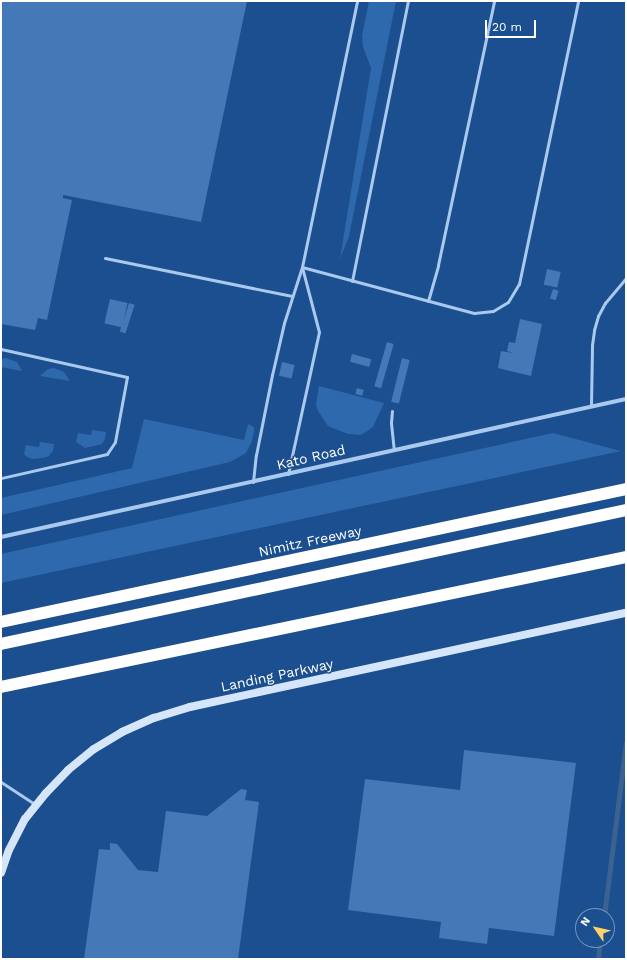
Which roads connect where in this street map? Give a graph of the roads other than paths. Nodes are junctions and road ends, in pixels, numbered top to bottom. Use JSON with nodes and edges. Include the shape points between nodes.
{"nodes":[{"id":1,"x":358,"y":1,"type":"edge"},
{"id":2,"x":408,"y":1,"type":"edge"},
{"id":3,"x":494,"y":1,"type":"edge"},
{"id":4,"x":578,"y":1,"type":"edge"},
{"id":5,"x":105,"y":258,"type":"dead end"},
{"id":6,"x":302,"y":267,"type":"junction"},
{"id":7,"x":626,"y":278,"type":"edge"},
{"id":8,"x":352,"y":281,"type":"junction"},
{"id":9,"x":292,"y":296,"type":"junction"},
{"id":10,"x":428,"y":301,"type":"junction"},
{"id":11,"x":1,"y":349,"type":"edge"},
{"id":12,"x":626,"y":399,"type":"edge"},
{"id":13,"x":591,"y":405,"type":"junction"},
{"id":14,"x":392,"y":411,"type":"dead end"},
{"id":15,"x":394,"y":450,"type":"junction"},
{"id":16,"x":288,"y":474,"type":"junction"},
{"id":17,"x":1,"y":478,"type":"edge"},
{"id":18,"x":253,"y":482,"type":"junction"},
{"id":19,"x":626,"y":490,"type":"edge"},
{"id":20,"x":626,"y":510,"type":"edge"},
{"id":21,"x":1,"y":537,"type":"edge"},
{"id":22,"x":626,"y":557,"type":"edge"},
{"id":23,"x":626,"y":614,"type":"edge"},
{"id":24,"x":1,"y":622,"type":"edge"},
{"id":25,"x":1,"y":644,"type":"edge"},
{"id":26,"x":1,"y":687,"type":"edge"},
{"id":27,"x":1,"y":782,"type":"edge"},
{"id":28,"x":36,"y":805,"type":"junction"},
{"id":29,"x":1,"y":873,"type":"edge"}],
"edges":[{"from":1,"to":6,"type":"lane"},
{"from":2,"to":8,"type":"lane"},
{"from":3,"to":10,"type":"lane","via":[[438,265]]},
{"from":4,"to":10,"type":"lane","via":[[519,284],[508,302],[493,311],[474,313]]},
{"from":5,"to":9,"type":"lane"},
{"from":6,"to":8,"type":"lane"},
{"from":6,"to":9,"type":"lane"},
{"from":6,"to":16,"type":"lane","via":[[318,332]]},
{"from":7,"to":13,"type":"lane","via":[[605,303],[594,330]]},
{"from":8,"to":10,"type":"lane"},
{"from":9,"to":18,"type":"lane","via":[[272,375]]},
{"from":11,"to":17,"type":"lane","via":[[127,377],[115,442],[107,454]]},
{"from":12,"to":13,"type":"street","name":"Kato Road"},
{"from":13,"to":15,"type":"street","name":"Kato Road"},
{"from":14,"to":15,"type":"lane","via":[[390,423]]},
{"from":15,"to":16,"type":"street","name":"Kato Road"},
{"from":16,"to":18,"type":"street","name":"Kato Road"},
{"from":18,"to":21,"type":"street","name":"Kato Road"},
{"from":19,"to":24,"type":"highway","name":"Nimitz Freeway"},
{"from":20,"to":25,"type":"highway"},
{"from":22,"to":26,"type":"highway"},
{"from":23,"to":28,"type":"street","name":"Landing Parkway","via":[[190,707],[154,718],[122,732],[94,749],[68,770]]},
{"from":27,"to":28,"type":"lane"},
{"from":28,"to":29,"type":"street","name":"Landing Parkway","via":[[25,819]]}]}
